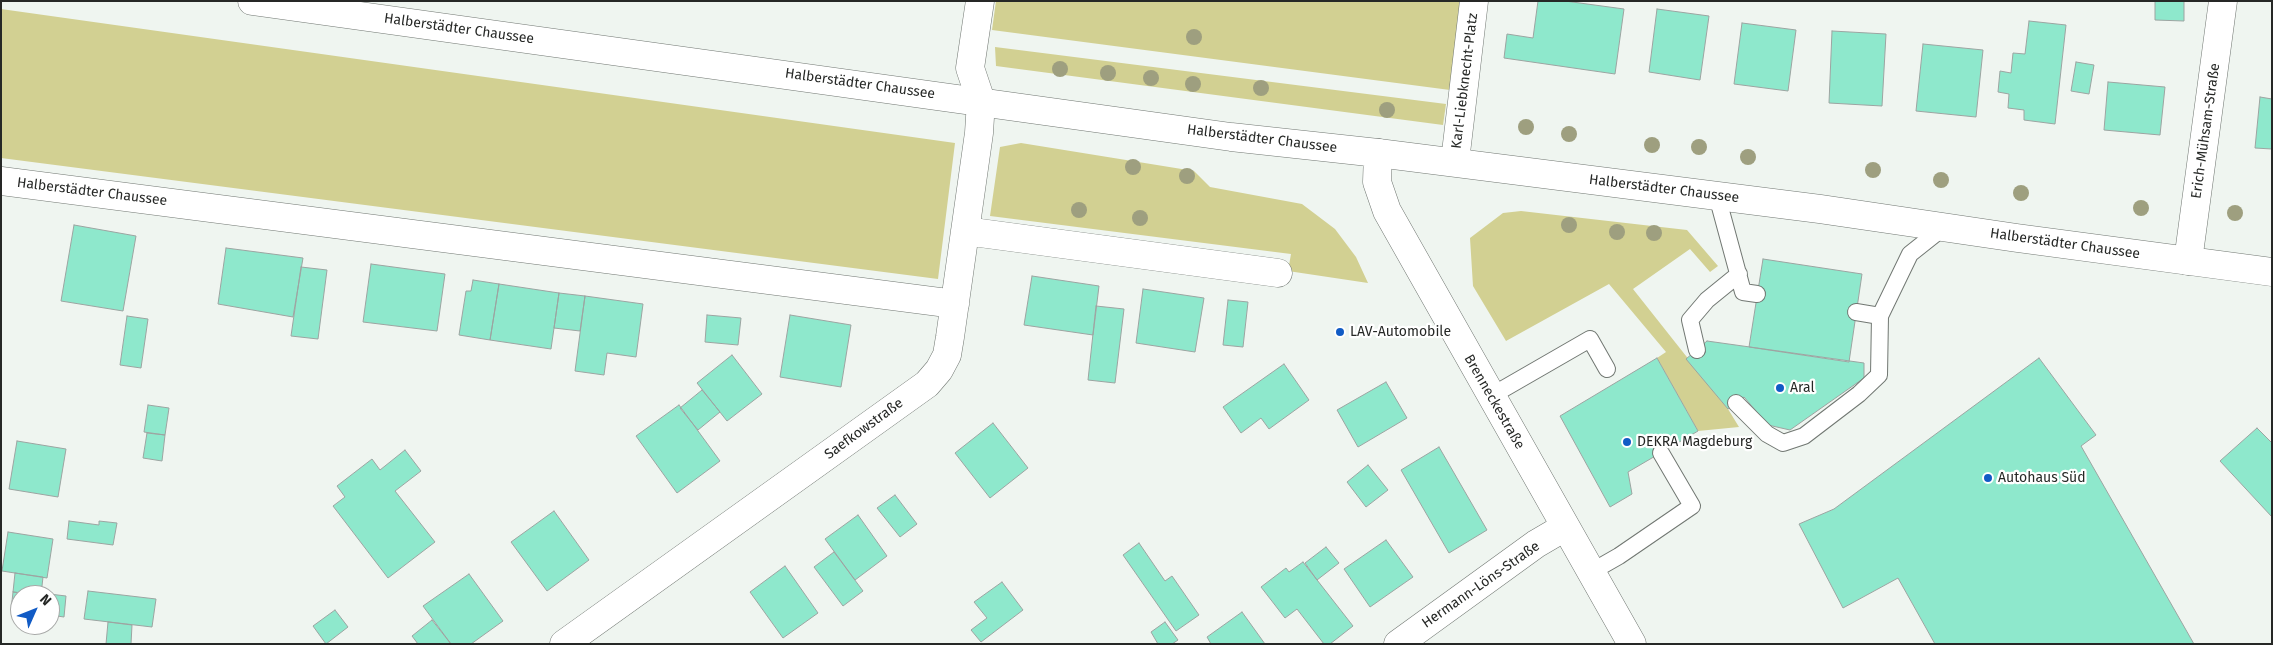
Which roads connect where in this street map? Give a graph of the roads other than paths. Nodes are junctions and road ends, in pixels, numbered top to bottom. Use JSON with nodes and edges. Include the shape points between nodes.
{"nodes":[{"id":1,"x":252,"y":1,"type":"edge"},
{"id":2,"x":980,"y":1,"type":"edge"},
{"id":3,"x":1474,"y":1,"type":"edge"},
{"id":4,"x":2223,"y":1,"type":"edge"},
{"id":5,"x":308,"y":5,"type":"edge"},
{"id":6,"x":981,"y":101,"type":"junction"},
{"id":7,"x":1378,"y":153,"type":"junction"},
{"id":8,"x":1455,"y":161,"type":"junction"},
{"id":9,"x":1,"y":181,"type":"edge"},
{"id":10,"x":1717,"y":196,"type":"junction"},
{"id":11,"x":1944,"y":227,"type":"junction"},
{"id":12,"x":965,"y":231,"type":"junction"},
{"id":13,"x":2188,"y":262,"type":"junction"},
{"id":14,"x":2272,"y":272,"type":"edge"},
{"id":15,"x":1278,"y":273,"type":"dead end"},
{"id":16,"x":1739,"y":274,"type":"junction"},
{"id":17,"x":1757,"y":294,"type":"dead end"},
{"id":18,"x":956,"y":304,"type":"junction"},
{"id":19,"x":1856,"y":312,"type":"dead end"},
{"id":20,"x":1880,"y":316,"type":"junction"},
{"id":21,"x":1697,"y":350,"type":"dead end"},
{"id":22,"x":1607,"y":369,"type":"dead end"},
{"id":23,"x":1491,"y":396,"type":"junction"},
{"id":24,"x":1736,"y":403,"type":"dead end"},
{"id":25,"x":1661,"y":453,"type":"dead end"},
{"id":26,"x":1565,"y":527,"type":"junction"},
{"id":27,"x":1591,"y":572,"type":"junction"},
{"id":28,"x":564,"y":644,"type":"edge"},
{"id":29,"x":1398,"y":644,"type":"edge"},
{"id":30,"x":1632,"y":644,"type":"edge"}],
"edges":[{"from":1,"to":5,"type":"street","name":"Halberstädter Chaussee"},
{"from":2,"to":6,"type":"street","via":[[970,68]]},
{"from":3,"to":8,"type":"street","name":"Karl-Liebknecht-Platz"},
{"from":4,"to":13,"type":"street","name":"Erich-Mühsam-Straße"},
{"from":5,"to":6,"type":"street","name":"Halberstädter Chaussee"},
{"from":6,"to":7,"type":"street","name":"Halberstädter Chaussee","via":[[1231,137]]},
{"from":6,"to":12,"type":"street","name":"Saefkowstraße"},
{"from":7,"to":8,"type":"street","name":"Halberstädter Chaussee"},
{"from":7,"to":23,"type":"street","name":"Brenneckestraße","via":[[1377,182],[1387,211]]},
{"from":8,"to":10,"type":"street","name":"Halberstädter Chaussee"},
{"from":9,"to":18,"type":"street","name":"Halberstädter Chaussee"},
{"from":10,"to":11,"type":"street","name":"Halberstädter Chaussee"},
{"from":10,"to":16,"type":"lane"},
{"from":11,"to":13,"type":"street","name":"Halberstädter Chaussee"},
{"from":11,"to":20,"type":"lane","via":[[1910,254]]},
{"from":12,"to":15,"type":"street"},
{"from":12,"to":18,"type":"street","name":"Saefkowstraße"},
{"from":13,"to":14,"type":"street","name":"Halberstädter Chaussee"},
{"from":16,"to":17,"type":"lane","via":[[1743,292]]},
{"from":16,"to":21,"type":"lane","via":[[1707,300],[1690,320]]},
{"from":18,"to":28,"type":"street","name":"Saefkowstraße","via":[[947,355],[927,384]]},
{"from":19,"to":20,"type":"lane"},
{"from":20,"to":24,"type":"lane","via":[[1879,376],[1804,436],[1782,443],[1767,434]]},
{"from":22,"to":23,"type":"lane","via":[[1590,339]]},
{"from":23,"to":26,"type":"street","name":"Brenneckestraße"},
{"from":25,"to":27,"type":"lane","via":[[1692,506]]},
{"from":26,"to":27,"type":"street","name":"Brenneckestraße"},
{"from":26,"to":29,"type":"street","name":"Hermann-Löns-Straße","via":[[1536,544]]},
{"from":27,"to":30,"type":"street","name":"Brenneckestraße"}]}
